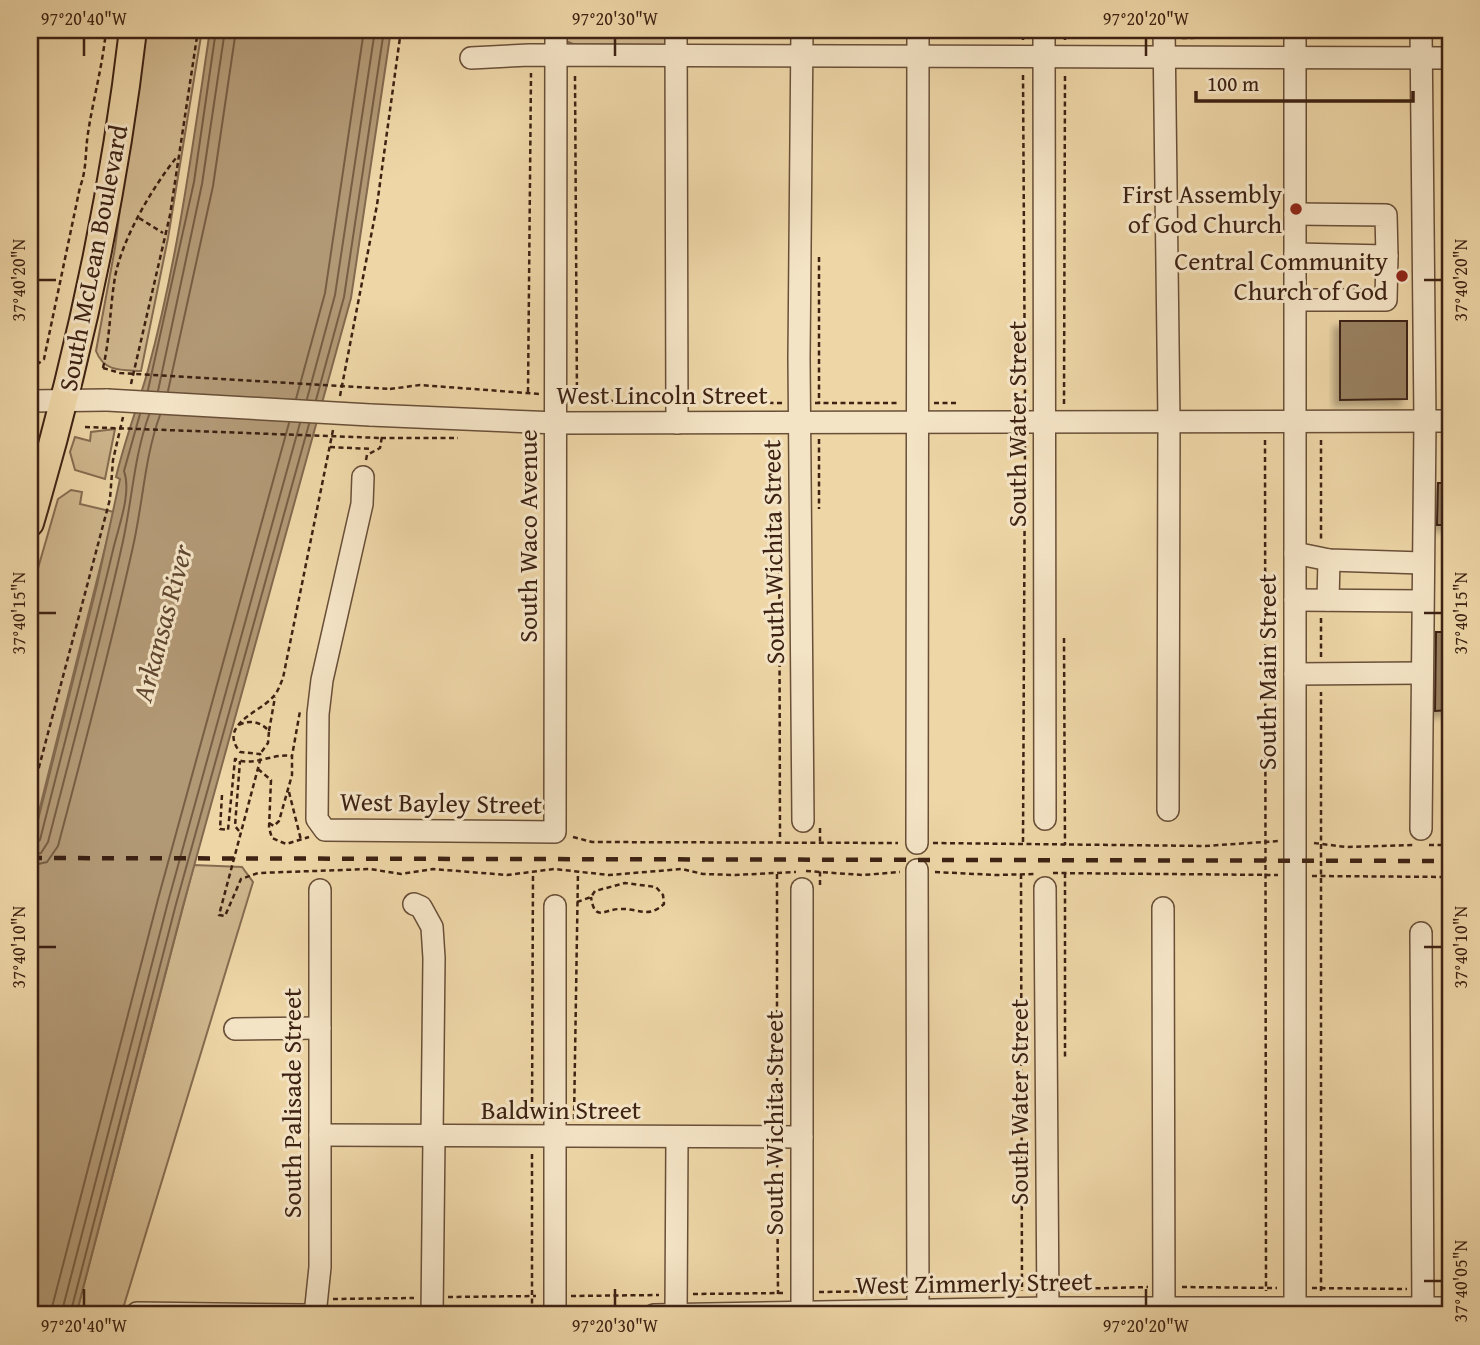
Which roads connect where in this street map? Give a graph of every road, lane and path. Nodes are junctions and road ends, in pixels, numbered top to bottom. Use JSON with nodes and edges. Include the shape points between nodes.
{"nodes":[{"id":1,"x":106,"y":30,"type":"edge"},
{"id":2,"x":133,"y":30,"type":"edge"},
{"id":3,"x":198,"y":30,"type":"edge"},
{"id":4,"x":401,"y":30,"type":"edge"},
{"id":5,"x":555,"y":30,"type":"edge"},
{"id":6,"x":676,"y":30,"type":"edge"},
{"id":7,"x":802,"y":30,"type":"edge"},
{"id":8,"x":918,"y":30,"type":"edge"},
{"id":9,"x":1023,"y":30,"type":"edge"},
{"id":10,"x":1421,"y":33,"type":"edge"},
{"id":11,"x":1450,"y":35,"type":"edge"},
{"id":12,"x":1077,"y":39,"type":"dead end"},
{"id":13,"x":1295,"y":41,"type":"edge"},
{"id":14,"x":1045,"y":42,"type":"edge"},
{"id":15,"x":1164,"y":42,"type":"edge"},
{"id":16,"x":1023,"y":48,"type":"junction"},
{"id":17,"x":533,"y":55,"type":"junction"},
{"id":18,"x":556,"y":56,"type":"junction"},
{"id":19,"x":676,"y":56,"type":"junction"},
{"id":20,"x":801,"y":56,"type":"junction"},
{"id":21,"x":918,"y":57,"type":"junction"},
{"id":22,"x":471,"y":58,"type":"dead end"},
{"id":23,"x":1421,"y":58,"type":"junction"},
{"id":24,"x":1450,"y":58,"type":"edge"},
{"id":25,"x":575,"y":69,"type":"dead end"},
{"id":26,"x":178,"y":155,"type":"junction"},
{"id":27,"x":1295,"y":215,"type":"junction"},
{"id":28,"x":1386,"y":215,"type":"junction"},
{"id":29,"x":1421,"y":215,"type":"junction"},
{"id":30,"x":139,"y":218,"type":"junction"},
{"id":31,"x":165,"y":234,"type":"junction"},
{"id":32,"x":1295,"y":254,"type":"junction"},
{"id":33,"x":1387,"y":256,"type":"junction"},
{"id":34,"x":1387,"y":280,"type":"junction"},
{"id":35,"x":1422,"y":281,"type":"junction"},
{"id":36,"x":1295,"y":300,"type":"junction"},
{"id":37,"x":30,"y":370,"type":"edge"},
{"id":38,"x":131,"y":385,"type":"dead end"},
{"id":39,"x":528,"y":392,"type":"junction"},
{"id":40,"x":567,"y":399,"type":"junction"},
{"id":41,"x":30,"y":401,"type":"edge"},
{"id":42,"x":66,"y":401,"type":"junction"},
{"id":43,"x":972,"y":403,"type":"dead end"},
{"id":44,"x":116,"y":405,"type":"junction"},
{"id":45,"x":337,"y":408,"type":"dead end"},
{"id":46,"x":677,"y":413,"type":"junction"},
{"id":47,"x":778,"y":413,"type":"junction"},
{"id":48,"x":918,"y":413,"type":"junction"},
{"id":49,"x":377,"y":415,"type":"junction"},
{"id":50,"x":1039,"y":419,"type":"junction"},
{"id":51,"x":1295,"y":420,"type":"junction"},
{"id":52,"x":335,"y":421,"type":"dead end"},
{"id":53,"x":1169,"y":421,"type":"junction"},
{"id":54,"x":1424,"y":421,"type":"junction"},
{"id":55,"x":1450,"y":421,"type":"edge"},
{"id":56,"x":556,"y":423,"type":"junction"},
{"id":57,"x":805,"y":426,"type":"junction"},
{"id":58,"x":85,"y":427,"type":"dead end"},
{"id":59,"x":381,"y":438,"type":"junction"},
{"id":60,"x":1265,"y":440,"type":"dead end"},
{"id":61,"x":330,"y":447,"type":"junction"},
{"id":62,"x":374,"y":449,"type":"junction"},
{"id":63,"x":363,"y":477,"type":"joint"},
{"id":64,"x":30,"y":523,"type":"edge"},
{"id":65,"x":1295,"y":553,"type":"junction"},
{"id":66,"x":1329,"y":560,"type":"junction"},
{"id":67,"x":1422,"y":563,"type":"junction"},
{"id":68,"x":1295,"y":600,"type":"junction"},
{"id":69,"x":1328,"y":600,"type":"junction"},
{"id":70,"x":1421,"y":601,"type":"junction"},
{"id":71,"x":1421,"y":673,"type":"junction"},
{"id":72,"x":1295,"y":674,"type":"junction"},
{"id":73,"x":276,"y":693,"type":"junction"},
{"id":74,"x":301,"y":705,"type":"dead end"},
{"id":75,"x":237,"y":726,"type":"junction"},
{"id":76,"x":268,"y":731,"type":"junction"},
{"id":77,"x":260,"y":754,"type":"junction"},
{"id":78,"x":292,"y":756,"type":"junction"},
{"id":79,"x":240,"y":761,"type":"junction"},
{"id":80,"x":260,"y":761,"type":"junction"},
{"id":81,"x":258,"y":769,"type":"junction"},
{"id":82,"x":288,"y":789,"type":"junction"},
{"id":83,"x":222,"y":795,"type":"dead end"},
{"id":84,"x":30,"y":801,"type":"edge"},
{"id":85,"x":1167,"y":810,"type":"dead end"},
{"id":86,"x":1045,"y":819,"type":"dead end"},
{"id":87,"x":803,"y":821,"type":"dead end"},
{"id":88,"x":269,"y":823,"type":"junction"},
{"id":89,"x":1421,"y":829,"type":"dead end"},
{"id":90,"x":326,"y":830,"type":"junction"},
{"id":91,"x":239,"y":831,"type":"junction"},
{"id":92,"x":555,"y":832,"type":"junction"},
{"id":93,"x":301,"y":840,"type":"junction"},
{"id":94,"x":1295,"y":840,"type":"junction"},
{"id":95,"x":780,"y":842,"type":"junction"},
{"id":96,"x":1266,"y":842,"type":"junction"},
{"id":97,"x":918,"y":843,"type":"junction"},
{"id":98,"x":1023,"y":844,"type":"junction"},
{"id":99,"x":1321,"y":844,"type":"junction"},
{"id":100,"x":1450,"y":845,"type":"edge"},
{"id":101,"x":916,"y":870,"type":"junction"},
{"id":102,"x":578,"y":871,"type":"junction"},
{"id":103,"x":533,"y":872,"type":"junction"},
{"id":104,"x":1065,"y":873,"type":"junction"},
{"id":105,"x":777,"y":874,"type":"junction"},
{"id":106,"x":1021,"y":874,"type":"junction"},
{"id":107,"x":622,"y":875,"type":"junction"},
{"id":108,"x":1266,"y":875,"type":"junction"},
{"id":109,"x":1295,"y":876,"type":"junction"},
{"id":110,"x":1321,"y":876,"type":"junction"},
{"id":111,"x":1450,"y":877,"type":"edge"},
{"id":112,"x":625,"y":883,"type":"junction"},
{"id":113,"x":1045,"y":888,"type":"dead end"},
{"id":114,"x":802,"y":889,"type":"dead end"},
{"id":115,"x":320,"y":890,"type":"dead end"},
{"id":116,"x":591,"y":897,"type":"junction"},
{"id":117,"x":577,"y":902,"type":"junction"},
{"id":118,"x":414,"y":904,"type":"dead end"},
{"id":119,"x":555,"y":905,"type":"dead end"},
{"id":120,"x":1163,"y":908,"type":"dead end"},
{"id":121,"x":1421,"y":933,"type":"dead end"},
{"id":122,"x":320,"y":1028,"type":"junction"},
{"id":123,"x":234,"y":1030,"type":"dead end"},
{"id":124,"x":1065,"y":1067,"type":"dead end"},
{"id":125,"x":320,"y":1135,"type":"junction"},
{"id":126,"x":433,"y":1137,"type":"junction"},
{"id":127,"x":777,"y":1137,"type":"junction"},
{"id":128,"x":802,"y":1137,"type":"junction"},
{"id":129,"x":532,"y":1138,"type":"junction"},
{"id":130,"x":565,"y":1138,"type":"junction"},
{"id":131,"x":677,"y":1138,"type":"junction"},
{"id":132,"x":1147,"y":1287,"type":"dead end"},
{"id":133,"x":983,"y":1290,"type":"dead end"},
{"id":134,"x":532,"y":1296,"type":"junction"},
{"id":135,"x":565,"y":1303,"type":"edge"},
{"id":136,"x":778,"y":1303,"type":"edge"},
{"id":137,"x":1048,"y":1304,"type":"edge"},
{"id":138,"x":433,"y":1306,"type":"edge"},
{"id":139,"x":918,"y":1306,"type":"edge"},
{"id":140,"x":802,"y":1307,"type":"edge"},
{"id":141,"x":676,"y":1308,"type":"edge"},
{"id":142,"x":1450,"y":1308,"type":"edge"},
{"id":143,"x":1022,"y":1309,"type":"junction"},
{"id":144,"x":1266,"y":1309,"type":"junction"},
{"id":145,"x":1321,"y":1309,"type":"junction"},
{"id":146,"x":312,"y":1310,"type":"edge"},
{"id":147,"x":1164,"y":1312,"type":"edge"},
{"id":148,"x":1295,"y":1312,"type":"edge"},
{"id":149,"x":1423,"y":1312,"type":"edge"},
{"id":150,"x":137,"y":1313,"type":"dead end"},
{"id":151,"x":532,"y":1315,"type":"edge"},
{"id":152,"x":654,"y":1315,"type":"edge"}],
"edges":[{"from":1,"to":37,"type":"path","via":[[88,131],[86,172],[44,359]]},
{"from":2,"to":42,"type":"main road","name":"South McLean Boulevard"},
{"from":3,"to":26,"type":"path"},
{"from":4,"to":45,"type":"path","via":[[377,205]]},
{"from":5,"to":18,"type":"street","name":"South Waco Avenue"},
{"from":6,"to":19,"type":"street"},
{"from":7,"to":20,"type":"street","name":"South Wichita Street"},
{"from":8,"to":21,"type":"street"},
{"from":9,"to":16,"type":"path"},
{"from":10,"to":11,"type":"path"},
{"from":10,"to":13,"type":"path"},
{"from":10,"to":23,"type":"street"},
{"from":12,"to":14,"type":"path"},
{"from":13,"to":15,"type":"street"},
{"from":13,"to":15,"type":"path"},
{"from":13,"to":23,"type":"street"},
{"from":13,"to":27,"type":"street","name":"South Main Street"},
{"from":14,"to":15,"type":"street"},
{"from":14,"to":16,"type":"street"},
{"from":14,"to":16,"type":"path"},
{"from":14,"to":50,"type":"street","name":"South Water Street"},
{"from":15,"to":53,"type":"street"},
{"from":16,"to":21,"type":"street"},
{"from":16,"to":50,"type":"path"},
{"from":17,"to":18,"type":"street"},
{"from":17,"to":22,"type":"street"},
{"from":17,"to":39,"type":"path"},
{"from":18,"to":19,"type":"street"},
{"from":18,"to":40,"type":"street","name":"South Waco Avenue"},
{"from":19,"to":20,"type":"street"},
{"from":19,"to":46,"type":"street"},
{"from":20,"to":21,"type":"street"},
{"from":20,"to":57,"type":"street","name":"South Wichita Street"},
{"from":21,"to":48,"type":"street"},
{"from":23,"to":24,"type":"street"},
{"from":23,"to":29,"type":"street"},
{"from":25,"to":40,"type":"path"},
{"from":26,"to":30,"type":"path"},
{"from":26,"to":31,"type":"path"},
{"from":27,"to":28,"type":"street"},
{"from":27,"to":32,"type":"street","name":"South Main Street"},
{"from":28,"to":29,"type":"street"},
{"from":28,"to":33,"type":"street"},
{"from":29,"to":35,"type":"street"},
{"from":30,"to":31,"type":"path"},
{"from":30,"to":39,"type":"path","bridge":true,"via":[[115,276],[103,368],[120,373],[390,389],[420,385]]},
{"from":31,"to":38,"type":"path"},
{"from":32,"to":33,"type":"street"},
{"from":32,"to":36,"type":"street","name":"South Main Street"},
{"from":33,"to":34,"type":"street"},
{"from":34,"to":35,"type":"street"},
{"from":34,"to":36,"type":"street","via":[[1386,300]]},
{"from":35,"to":54,"type":"street"},
{"from":36,"to":51,"type":"street","name":"South Main Street"},
{"from":39,"to":40,"type":"path"},
{"from":40,"to":46,"type":"path"},
{"from":40,"to":56,"type":"street","name":"South Waco Avenue"},
{"from":41,"to":42,"type":"street","name":"West Lincoln Street"},
{"from":42,"to":44,"type":"street","name":"West Lincoln Street"},
{"from":42,"to":64,"type":"main road","name":"South McLean Boulevard"},
{"from":43,"to":48,"type":"path"},
{"from":44,"to":49,"type":"street","name":"West Lincoln Street","bridge":true},
{"from":44,"to":84,"type":"path","via":[[110,499]]},
{"from":46,"to":47,"type":"street","name":"West Lincoln Street"},
{"from":46,"to":47,"type":"path"},
{"from":46,"to":56,"type":"street","name":"West Lincoln Street"},
{"from":47,"to":57,"type":"street","name":"West Lincoln Street"},
{"from":47,"to":57,"type":"path"},
{"from":48,"to":50,"type":"street","name":"West Lincoln Street"},
{"from":48,"to":57,"type":"street","name":"West Lincoln Street"},
{"from":48,"to":57,"type":"path"},
{"from":48,"to":97,"type":"street"},
{"from":49,"to":56,"type":"street","name":"West Lincoln Street"},
{"from":49,"to":59,"type":"path"},
{"from":50,"to":53,"type":"street","name":"West Lincoln Street"},
{"from":50,"to":86,"type":"street","name":"South Water Street"},
{"from":50,"to":98,"type":"path"},
{"from":51,"to":53,"type":"street","name":"West Lincoln Street"},
{"from":51,"to":54,"type":"street","name":"West Lincoln Street"},
{"from":51,"to":65,"type":"street","name":"South Main Street"},
{"from":52,"to":61,"type":"path"},
{"from":53,"to":85,"type":"street"},
{"from":54,"to":55,"type":"street","name":"West Lincoln Street"},
{"from":54,"to":67,"type":"street"},
{"from":56,"to":92,"type":"street","name":"South Waco Avenue"},
{"from":57,"to":87,"type":"street","name":"South Wichita Street"},
{"from":57,"to":95,"type":"path","via":[[779,438]]},
{"from":58,"to":59,"type":"path","bridge":true},
{"from":59,"to":62,"type":"path","via":[[380,448]]},
{"from":60,"to":96,"type":"path"},
{"from":61,"to":62,"type":"path"},
{"from":61,"to":73,"type":"path","via":[[283,678]]},
{"from":62,"to":63,"type":"path","via":[[367,456]]},
{"from":63,"to":90,"type":"street","via":[[362,505],[318,715],[317,820]]},
{"from":65,"to":66,"type":"street"},
{"from":65,"to":68,"type":"street","name":"South Main Street"},
{"from":66,"to":67,"type":"street"},
{"from":66,"to":69,"type":"street"},
{"from":67,"to":70,"type":"street"},
{"from":68,"to":69,"type":"street"},
{"from":68,"to":72,"type":"street","name":"South Main Street"},
{"from":69,"to":70,"type":"street"},
{"from":70,"to":71,"type":"street"},
{"from":71,"to":72,"type":"street"},
{"from":71,"to":89,"type":"street"},
{"from":72,"to":94,"type":"street","name":"South Main Street"},
{"from":73,"to":75,"type":"path"},
{"from":73,"to":76,"type":"path"},
{"from":74,"to":78,"type":"path"},
{"from":75,"to":76,"type":"path","via":[[255,722]]},
{"from":75,"to":77,"type":"path","via":[[235,746],[240,752]]},
{"from":76,"to":77,"type":"path","via":[[268,743]]},
{"from":77,"to":80,"type":"path"},
{"from":78,"to":80,"type":"path"},
{"from":78,"to":82,"type":"path"},
{"from":79,"to":80,"type":"path"},
{"from":79,"to":83,"type":"path","via":[[232,763],[228,830],[220,829]]},
{"from":79,"to":91,"type":"path","via":[[235,826]]},
{"from":80,"to":81,"type":"path"},
{"from":81,"to":88,"type":"path","via":[[271,780]]},
{"from":81,"to":91,"type":"path"},
{"from":82,"to":88,"type":"path","via":[[279,821],[274,826]]},
{"from":82,"to":93,"type":"path"},
{"from":88,"to":93,"type":"path","via":[[272,838],[278,842]]},
{"from":90,"to":92,"type":"street","name":"West Bayley Street"},
{"from":90,"to":93,"type":"path"},
{"from":91,"to":103,"type":"path","via":[[219,915],[225,916],[241,879],[258,873],[370,869],[401,874],[433,869],[480,875]]},
{"from":92,"to":95,"type":"path","via":[[592,842]]},
{"from":94,"to":96,"type":"path"},
{"from":94,"to":99,"type":"path"},
{"from":94,"to":109,"type":"street","name":"South Main Street"},
{"from":95,"to":97,"type":"path"},
{"from":96,"to":98,"type":"path"},
{"from":96,"to":108,"type":"path"},
{"from":97,"to":98,"type":"path"},
{"from":99,"to":100,"type":"path"},
{"from":99,"to":110,"type":"path"},
{"from":101,"to":105,"type":"path","via":[[863,876],[813,870]]},
{"from":101,"to":106,"type":"path"},
{"from":101,"to":139,"type":"street"},
{"from":102,"to":103,"type":"path"},
{"from":102,"to":107,"type":"path"},
{"from":102,"to":117,"type":"path"},
{"from":103,"to":129,"type":"path"},
{"from":104,"to":106,"type":"path"},
{"from":104,"to":108,"type":"path"},
{"from":104,"to":124,"type":"path"},
{"from":105,"to":107,"type":"path","via":[[703,874],[682,869]]},
{"from":105,"to":127,"type":"path"},
{"from":106,"to":143,"type":"path"},
{"from":107,"to":112,"type":"path"},
{"from":108,"to":109,"type":"path"},
{"from":108,"to":144,"type":"path"},
{"from":109,"to":110,"type":"path"},
{"from":109,"to":148,"type":"street","name":"South Main Street"},
{"from":110,"to":111,"type":"path"},
{"from":110,"to":145,"type":"path"},
{"from":112,"to":116,"type":"path","via":[[595,891]]},
{"from":112,"to":116,"type":"path","via":[[656,887],[664,904],[644,914],[620,909],[598,912]]},
{"from":113,"to":137,"type":"street","name":"South Water Street"},
{"from":114,"to":128,"type":"street","name":"South Wichita Street"},
{"from":115,"to":122,"type":"street","name":"South Palisade Street"},
{"from":116,"to":117,"type":"path"},
{"from":117,"to":130,"type":"path"},
{"from":118,"to":126,"type":"street","via":[[421,907],[432,927]]},
{"from":119,"to":130,"type":"street"},
{"from":120,"to":147,"type":"street"},
{"from":121,"to":149,"type":"street"},
{"from":122,"to":123,"type":"street"},
{"from":122,"to":125,"type":"street","name":"South Palisade Street"},
{"from":125,"to":126,"type":"street","name":"Baldwin Street"},
{"from":125,"to":146,"type":"street","name":"South Palisade Street"},
{"from":126,"to":129,"type":"street","name":"Baldwin Street"},
{"from":126,"to":138,"type":"street"},
{"from":127,"to":128,"type":"street","name":"Baldwin Street"},
{"from":127,"to":131,"type":"street","name":"Baldwin Street"},
{"from":127,"to":136,"type":"path"},
{"from":128,"to":140,"type":"street","name":"South Wichita Street"},
{"from":129,"to":130,"type":"street","name":"Baldwin Street"},
{"from":129,"to":134,"type":"path"},
{"from":130,"to":131,"type":"street","name":"Baldwin Street"},
{"from":130,"to":135,"type":"street"},
{"from":131,"to":141,"type":"street"},
{"from":132,"to":137,"type":"path"},
{"from":133,"to":139,"type":"path"},
{"from":134,"to":135,"type":"path"},
{"from":134,"to":138,"type":"path"},
{"from":134,"to":151,"type":"path"},
{"from":135,"to":141,"type":"path"},
{"from":136,"to":140,"type":"street","name":"West Zimmerly Street"},
{"from":136,"to":140,"type":"path"},
{"from":136,"to":141,"type":"street","name":"West Zimmerly Street"},
{"from":136,"to":141,"type":"path"},
{"from":137,"to":143,"type":"street","name":"West Zimmerly Street"},
{"from":137,"to":147,"type":"street","name":"West Zimmerly Street"},
{"from":138,"to":146,"type":"path"},
{"from":139,"to":140,"type":"street","name":"West Zimmerly Street"},
{"from":139,"to":140,"type":"path"},
{"from":139,"to":143,"type":"street","name":"West Zimmerly Street"},
{"from":141,"to":152,"type":"street","name":"West Zimmerly Street"},
{"from":142,"to":149,"type":"street","name":"West Zimmerly Street"},
{"from":144,"to":147,"type":"street","name":"West Zimmerly Street"},
{"from":144,"to":148,"type":"street","name":"West Zimmerly Street"},
{"from":145,"to":148,"type":"street","name":"West Zimmerly Street"},
{"from":145,"to":149,"type":"street","name":"West Zimmerly Street"},
{"from":146,"to":150,"type":"street"}]}
